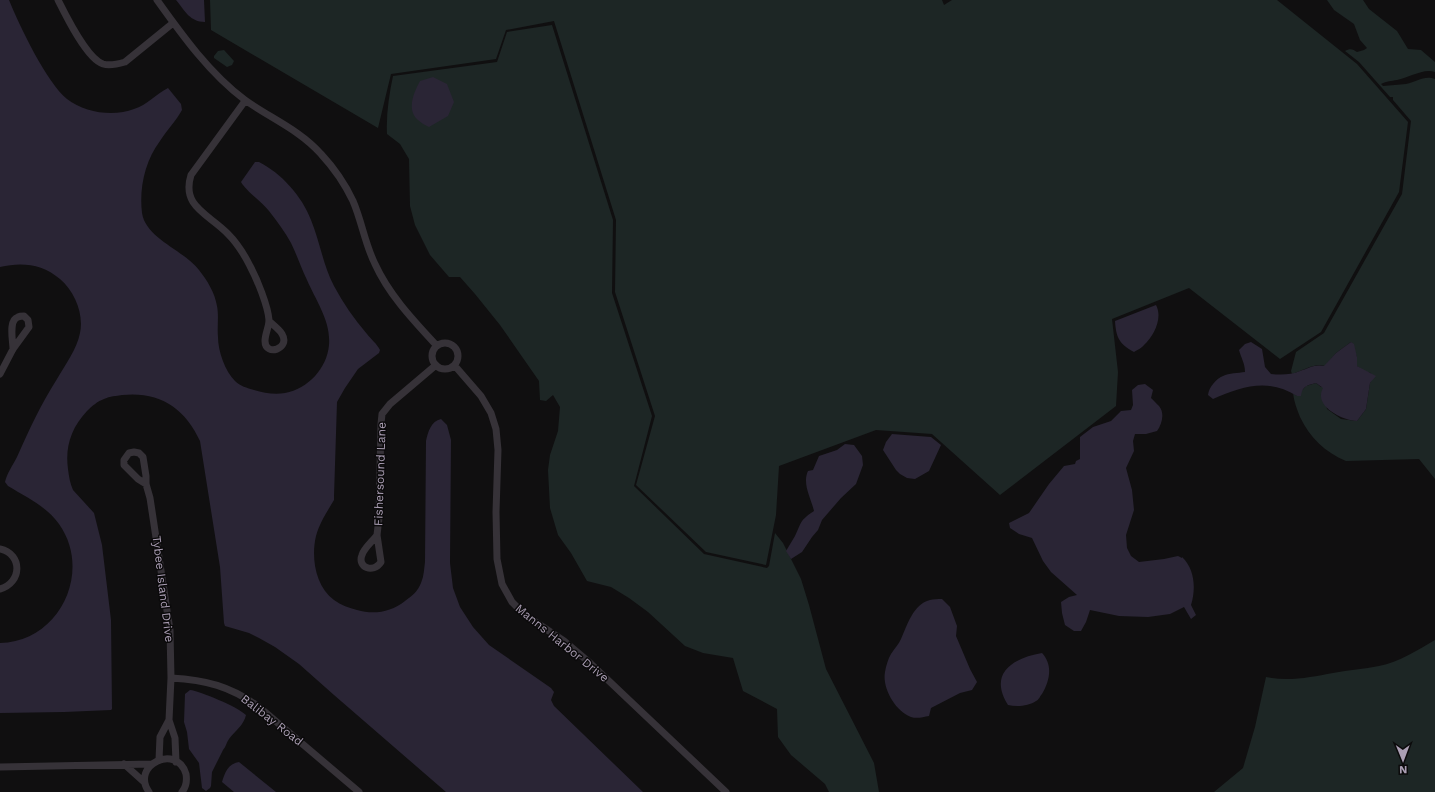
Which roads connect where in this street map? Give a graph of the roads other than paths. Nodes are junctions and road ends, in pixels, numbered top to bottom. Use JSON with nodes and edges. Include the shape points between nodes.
{"nodes":[{"id":1,"x":58,"y":0,"type":"edge"},
{"id":2,"x":157,"y":0,"type":"edge"},
{"id":3,"x":173,"y":23,"type":"junction"},
{"id":4,"x":245,"y":101,"type":"junction"},
{"id":5,"x":269,"y":321,"type":"dead end"},
{"id":6,"x":437,"y":346,"type":"junction"},
{"id":7,"x":13,"y":349,"type":"dead end"},
{"id":8,"x":436,"y":365,"type":"junction"},
{"id":9,"x":455,"y":366,"type":"junction"},
{"id":10,"x":0,"y":374,"type":"edge"},
{"id":11,"x":146,"y":484,"type":"dead end"},
{"id":12,"x":377,"y":535,"type":"dead end"},
{"id":13,"x":0,"y":549,"type":"edge"},
{"id":14,"x":0,"y":588,"type":"edge"},
{"id":15,"x":171,"y":678,"type":"junction"},
{"id":16,"x":170,"y":720,"type":"junction"},
{"id":17,"x":161,"y":735,"type":"junction"},
{"id":18,"x":174,"y":735,"type":"junction"},
{"id":19,"x":159,"y":760,"type":"junction"},
{"id":20,"x":176,"y":762,"type":"junction"},
{"id":21,"x":124,"y":764,"type":"junction"},
{"id":22,"x":152,"y":764,"type":"junction"},
{"id":23,"x":0,"y":767,"type":"edge"},
{"id":24,"x":144,"y":782,"type":"junction"},
{"id":25,"x":186,"y":783,"type":"junction"},
{"id":26,"x":149,"y":792,"type":"edge"},
{"id":27,"x":182,"y":792,"type":"edge"},
{"id":28,"x":190,"y":792,"type":"edge"},
{"id":29,"x":359,"y":792,"type":"edge"},
{"id":30,"x":726,"y":792,"type":"edge"}],
"edges":[{"from":1,"to":3,"type":"street","via":[[86,49],[94,59],[104,64],[125,62]]},
{"from":2,"to":3,"type":"street"},
{"from":3,"to":4,"type":"street","via":[[214,73]]},
{"from":4,"to":5,"type":"street","via":[[191,175],[188,185],[196,207],[227,233],[240,248],[259,286]]},
{"from":4,"to":6,"type":"street","via":[[301,135],[321,153],[340,178],[353,202],[375,265],[391,293]]},
{"from":6,"to":8,"type":"street","via":[[432,357]]},
{"from":6,"to":9,"type":"street","via":[[446,343],[457,349],[459,358]]},
{"from":7,"to":10,"type":"street"},
{"from":8,"to":9,"type":"street","via":[[443,369]]},
{"from":8,"to":12,"type":"street","name":"Fishersound Lane","via":[[390,404],[382,414]]},
{"from":9,"to":30,"type":"street","name":"Manns Harbor Drive","via":[[481,396],[491,413],[496,429],[497,559],[502,584],[512,602],[525,615],[564,641],[590,663]]},
{"from":11,"to":15,"type":"street","name":"Tybee Island Drive","via":[[170,630]]},
{"from":13,"to":14,"type":"street","via":[[15,559],[17,573],[10,584]]},
{"from":15,"to":16,"type":"street","name":"Tybee Island Drive"},
{"from":15,"to":29,"type":"street","name":"Balibay Road","via":[[215,684],[245,697]]},
{"from":16,"to":17,"type":"street","name":"Tybee Island Drive"},
{"from":16,"to":18,"type":"street","name":"Tybee Island Drive"},
{"from":17,"to":18,"type":"street"},
{"from":17,"to":19,"type":"street","name":"Tybee Island Drive"},
{"from":18,"to":20,"type":"street","name":"Tybee Island Drive"},
{"from":19,"to":20,"type":"street","via":[[171,759]]},
{"from":19,"to":22,"type":"street"},
{"from":20,"to":25,"type":"street","via":[[184,770]]},
{"from":21,"to":22,"type":"street"},
{"from":21,"to":23,"type":"street"},
{"from":21,"to":24,"type":"street"},
{"from":22,"to":24,"type":"street","via":[[147,769]]},
{"from":24,"to":26,"type":"street"},
{"from":25,"to":27,"type":"street"},
{"from":25,"to":28,"type":"street"}]}
